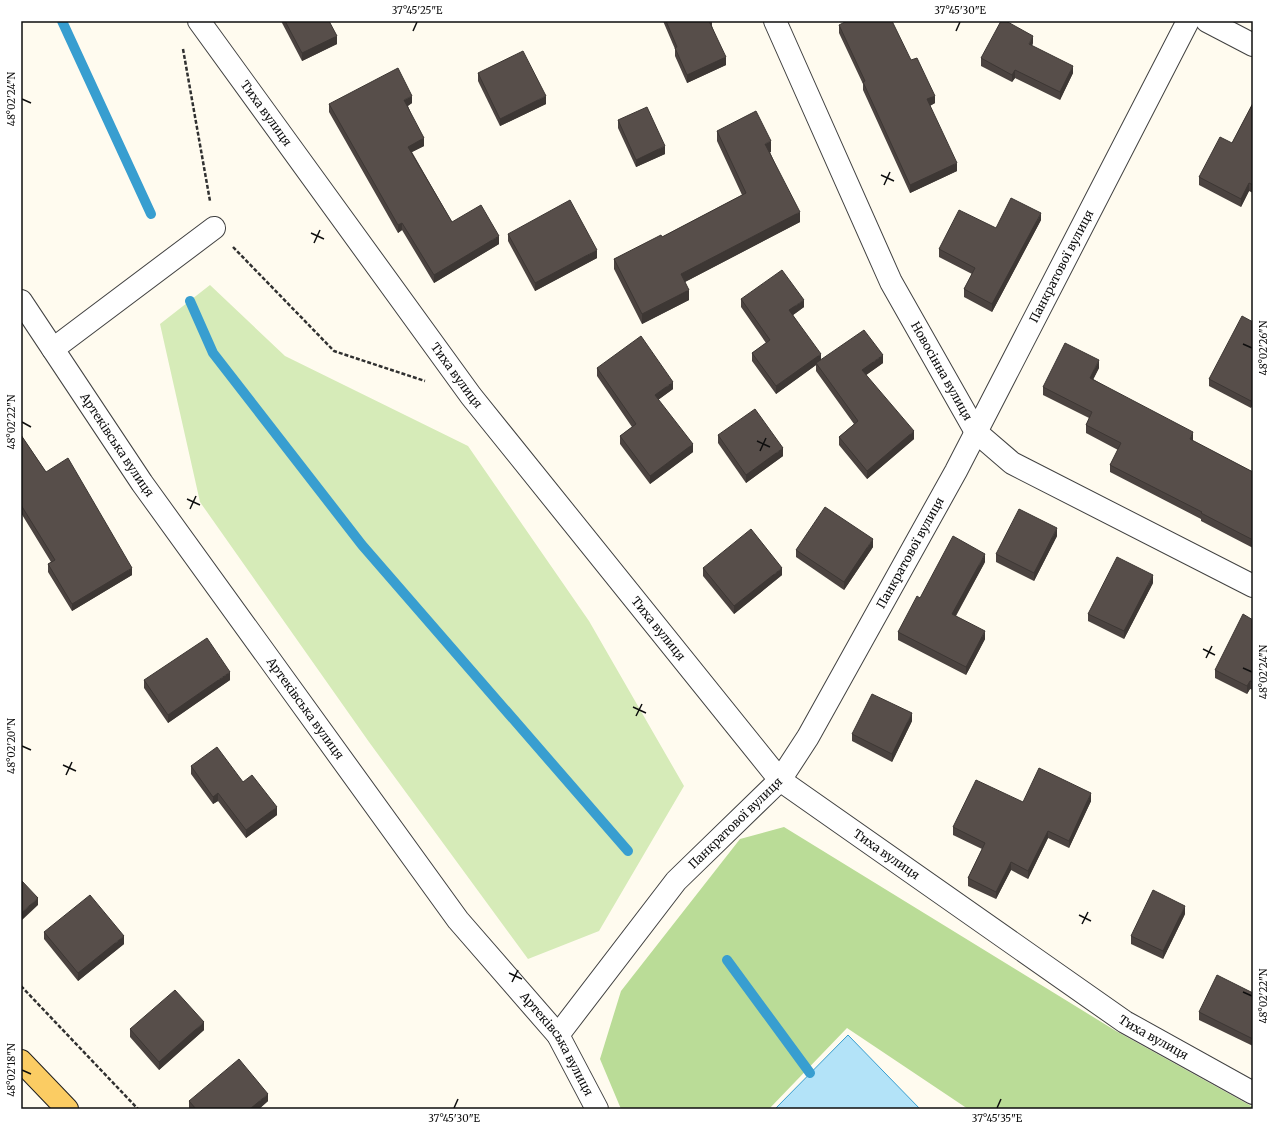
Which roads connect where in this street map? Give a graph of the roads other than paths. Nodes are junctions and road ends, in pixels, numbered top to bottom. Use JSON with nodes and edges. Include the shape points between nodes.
{"nodes":[{"id":1,"x":199,"y":21,"type":"edge"},
{"id":2,"x":775,"y":21,"type":"edge"},
{"id":3,"x":1188,"y":21,"type":"edge"},
{"id":4,"x":1207,"y":21,"type":"edge"},
{"id":5,"x":1253,"y":45,"type":"edge"},
{"id":6,"x":214,"y":228,"type":"road end"},
{"id":7,"x":21,"y":301,"type":"edge"},
{"id":8,"x":53,"y":349,"type":"junction"},
{"id":9,"x":976,"y":432,"type":"junction"},
{"id":10,"x":1253,"y":586,"type":"edge"},
{"id":11,"x":780,"y":780,"type":"junction"},
{"id":12,"x":558,"y":1034,"type":"junction"},
{"id":13,"x":21,"y":1061,"type":"edge"},
{"id":14,"x":1253,"y":1092,"type":"edge"},
{"id":15,"x":67,"y":1109,"type":"edge"},
{"id":16,"x":597,"y":1109,"type":"edge"}],
"edges":[{"from":1,"to":11,"type":"street","name":"Тиха вулиця","via":[[471,396]]},
{"from":2,"to":9,"type":"street","name":"Новосінна вулиця","via":[[891,282]]},
{"from":3,"to":9,"type":"street","name":"Панкратової вулиця"},
{"from":4,"to":5,"type":"street"},
{"from":6,"to":8,"type":"street"},
{"from":7,"to":8,"type":"street","name":"Артеківська вулиця"},
{"from":8,"to":12,"type":"street","name":"Артеківська вулиця","via":[[142,483],[458,920]]},
{"from":9,"to":10,"type":"street","name":"Новосінна вулиця","via":[[1012,463]]},
{"from":9,"to":11,"type":"street","name":"Панкратової вулиця","via":[[808,737]]},
{"from":11,"to":12,"type":"street","name":"Панкратової вулиця","via":[[676,881]]},
{"from":11,"to":14,"type":"street","name":"Тиха вулиця","via":[[1125,1022]]},
{"from":12,"to":16,"type":"street","name":"Артеківська вулиця"},
{"from":13,"to":15,"type":"main road"}]}
